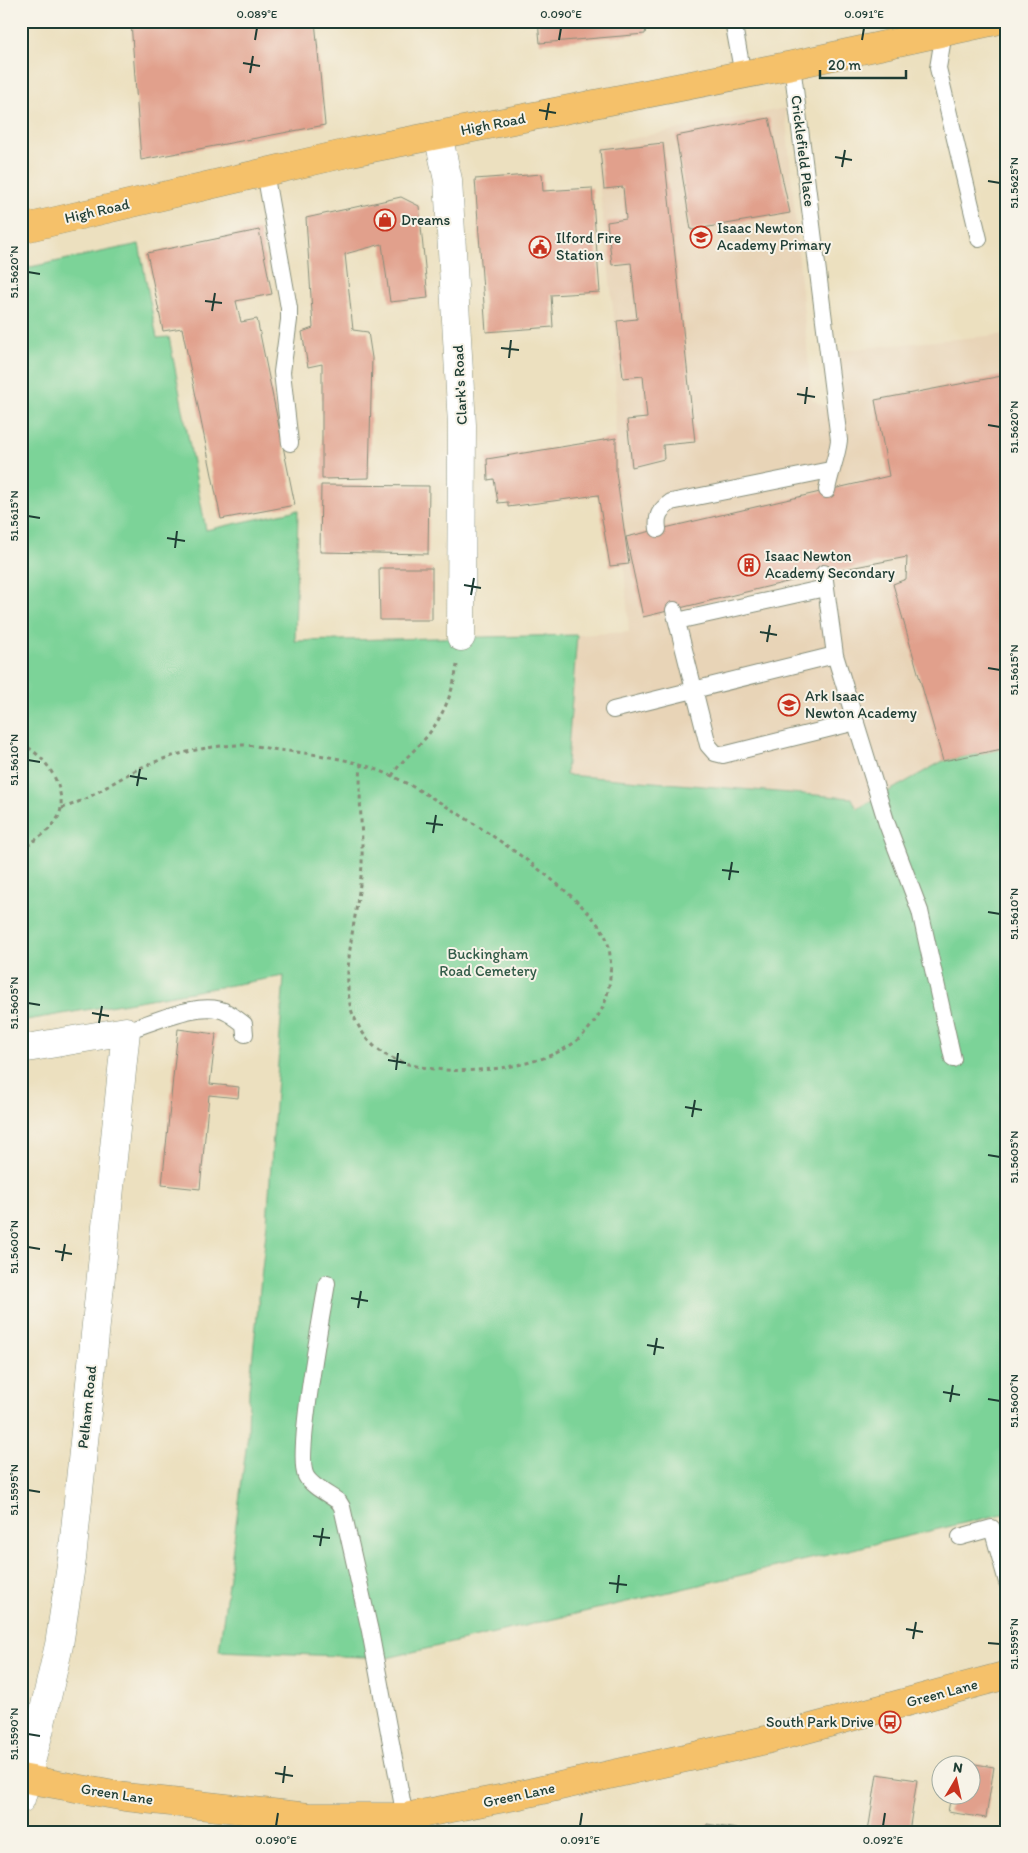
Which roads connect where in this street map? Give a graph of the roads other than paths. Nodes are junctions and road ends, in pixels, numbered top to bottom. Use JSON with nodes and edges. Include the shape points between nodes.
{"nodes":[{"id":1,"x":733,"y":21,"type":"edge"},
{"id":2,"x":995,"y":21,"type":"edge"},
{"id":3,"x":947,"y":26,"type":"edge"},
{"id":4,"x":792,"y":65,"type":"junction"},
{"id":5,"x":743,"y":75,"type":"junction"},
{"id":6,"x":438,"y":135,"type":"junction"},
{"id":7,"x":265,"y":172,"type":"junction"},
{"id":8,"x":21,"y":229,"type":"edge"},
{"id":9,"x":979,"y":239,"type":"dead end"},
{"id":10,"x":290,"y":443,"type":"dead end"},
{"id":11,"x":830,"y":470,"type":"junction"},
{"id":12,"x":827,"y":490,"type":"dead end"},
{"id":13,"x":658,"y":529,"type":"dead end"},
{"id":14,"x":461,"y":637,"type":"road end"},
{"id":15,"x":835,"y":655,"type":"junction"},
{"id":16,"x":694,"y":691,"type":"junction"},
{"id":17,"x":613,"y":710,"type":"dead end"},
{"id":18,"x":856,"y":722,"type":"junction"},
{"id":19,"x":126,"y":1030,"type":"junction"},
{"id":20,"x":245,"y":1034,"type":"dead end"},
{"id":21,"x":21,"y":1049,"type":"edge"},
{"id":22,"x":952,"y":1059,"type":"dead end"},
{"id":23,"x":327,"y":1284,"type":"dead end"},
{"id":24,"x":960,"y":1537,"type":"dead end"},
{"id":25,"x":1007,"y":1582,"type":"edge"},
{"id":26,"x":1007,"y":1675,"type":"edge"},
{"id":27,"x":23,"y":1785,"type":"edge"},
{"id":28,"x":405,"y":1817,"type":"junction"}],
"edges":[{"from":1,"to":5,"type":"lane"},
{"from":2,"to":3,"type":"main road","name":"High Road"},
{"from":3,"to":4,"type":"main road","name":"High Road"},
{"from":3,"to":9,"type":"lane","via":[[938,68]]},
{"from":4,"to":5,"type":"main road","name":"High Road"},
{"from":4,"to":11,"type":"lane","name":"Cricklefield Place","via":[[839,440],[837,457]]},
{"from":5,"to":6,"type":"main road","name":"High Road"},
{"from":6,"to":7,"type":"main road","name":"High Road"},
{"from":6,"to":14,"type":"street","name":"Clark's Road","via":[[448,180],[462,425]]},
{"from":7,"to":8,"type":"main road","name":"High Road"},
{"from":7,"to":10,"type":"lane","via":[[289,308],[282,372]]},
{"from":11,"to":12,"type":"lane","name":"Cricklefield Place"},
{"from":11,"to":13,"type":"lane","via":[[671,502],[657,518]]},
{"from":15,"to":16,"type":"lane"},
{"from":15,"to":16,"type":"lane","via":[[825,580],[675,616]]},
{"from":15,"to":18,"type":"lane"},
{"from":16,"to":17,"type":"lane"},
{"from":16,"to":18,"type":"lane","via":[[708,745],[714,754],[723,755]]},
{"from":18,"to":22,"type":"lane","via":[[887,824],[920,911]]},
{"from":19,"to":20,"type":"lane","via":[[175,1012],[204,1009],[226,1011],[244,1024]]},
{"from":19,"to":21,"type":"street"},
{"from":19,"to":27,"type":"street","name":"Pelham Road","via":[[72,1559],[59,1645]]},
{"from":23,"to":28,"type":"lane","via":[[305,1424],[303,1467],[306,1478],[342,1507],[370,1631]]},
{"from":24,"to":25,"type":"lane","via":[[992,1528]]},
{"from":26,"to":28,"type":"main road","name":"Green Lane","via":[[766,1740]]},
{"from":27,"to":28,"type":"main road","name":"Green Lane","via":[[309,1818]]}]}
